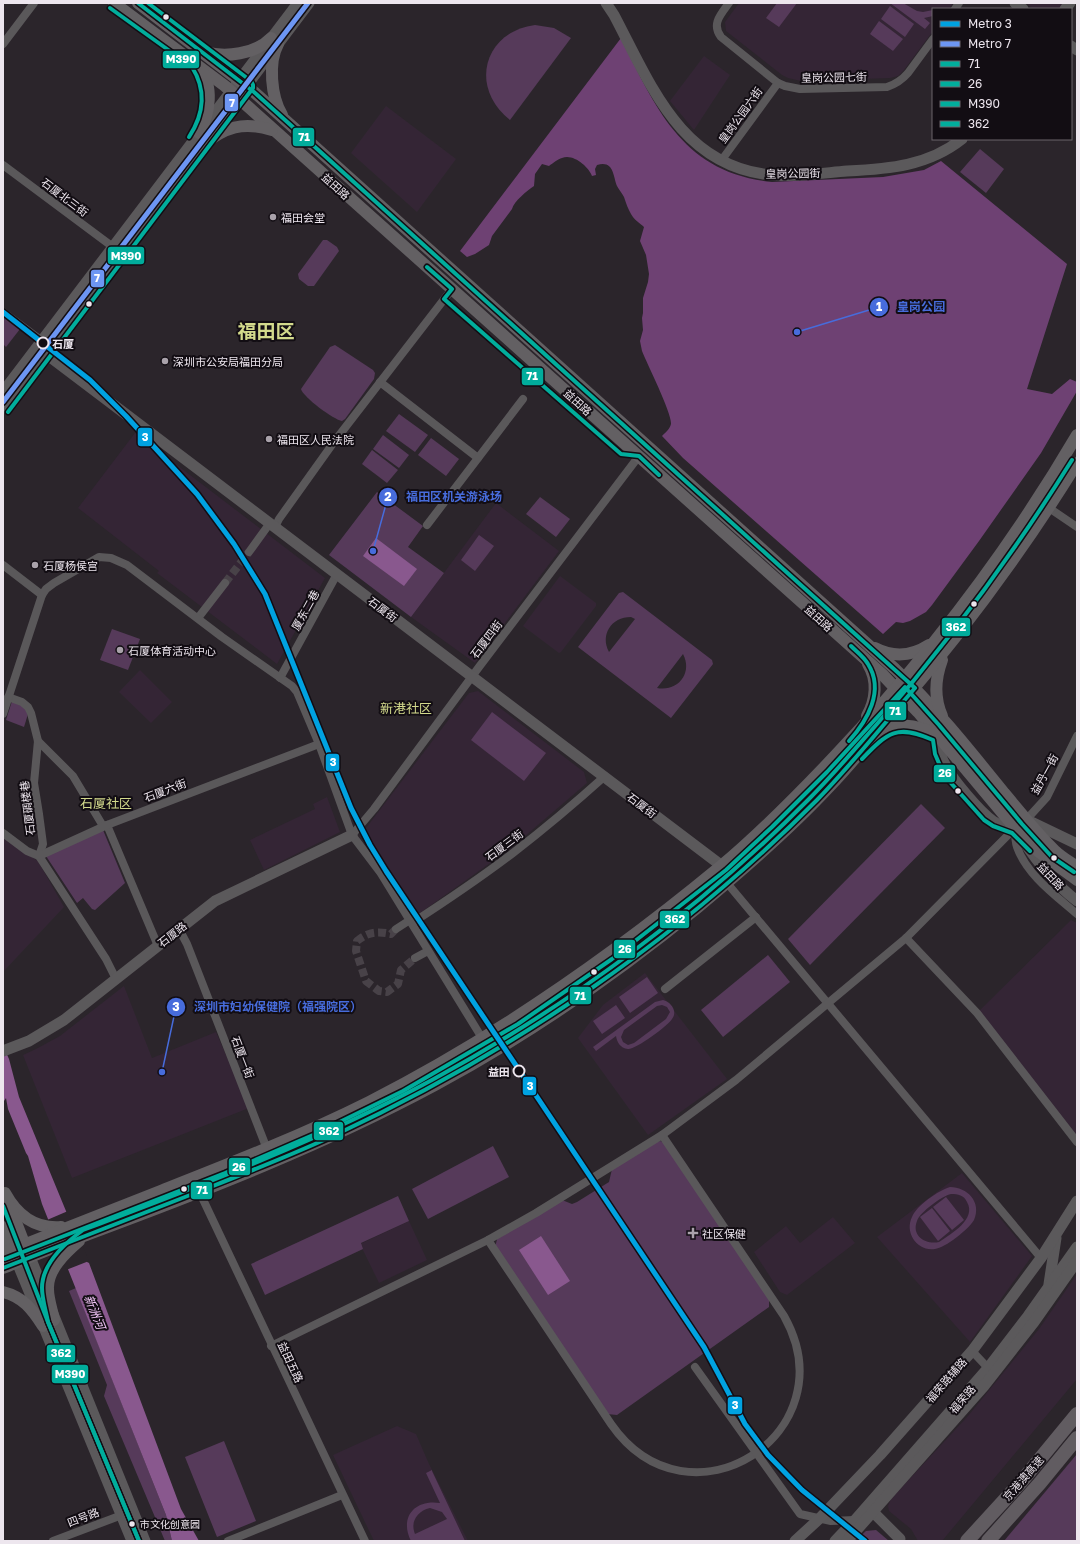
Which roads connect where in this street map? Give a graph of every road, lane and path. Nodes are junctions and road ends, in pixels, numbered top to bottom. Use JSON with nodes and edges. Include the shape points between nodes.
{"nodes":[{"id":1,"x":34,"y":3,"type":"edge"},
{"id":2,"x":114,"y":3,"type":"edge"},
{"id":3,"x":138,"y":3,"type":"edge"},
{"id":4,"x":298,"y":3,"type":"edge"},
{"id":5,"x":309,"y":3,"type":"edge"},
{"id":6,"x":606,"y":3,"type":"edge"},
{"id":7,"x":729,"y":3,"type":"edge"},
{"id":8,"x":932,"y":40,"type":"edge"},
{"id":9,"x":275,"y":41,"type":"junction"},
{"id":10,"x":3,"y":44,"type":"edge"},
{"id":11,"x":202,"y":51,"type":"junction"},
{"id":12,"x":196,"y":63,"type":"junction"},
{"id":13,"x":778,"y":82,"type":"junction"},
{"id":14,"x":243,"y":83,"type":"junction"},
{"id":15,"x":234,"y":94,"type":"junction"},
{"id":16,"x":287,"y":122,"type":"junction"},
{"id":17,"x":275,"y":131,"type":"junction"},
{"id":18,"x":199,"y":133,"type":"junction"},
{"id":19,"x":961,"y":140,"type":"edge"},
{"id":20,"x":202,"y":146,"type":"junction"},
{"id":21,"x":721,"y":161,"type":"junction"},
{"id":22,"x":3,"y":165,"type":"edge"},
{"id":23,"x":113,"y":247,"type":"junction"},
{"id":24,"x":452,"y":289,"type":"junction"},
{"id":25,"x":3,"y":312,"type":"edge"},
{"id":26,"x":42,"y":341,"type":"junction"},
{"id":27,"x":45,"y":353,"type":"junction"},
{"id":28,"x":380,"y":382,"type":"junction"},
{"id":29,"x":3,"y":392,"type":"edge"},
{"id":30,"x":522,"y":399,"type":"dead end"},
{"id":31,"x":3,"y":408,"type":"edge"},
{"id":32,"x":1077,"y":435,"type":"edge"},
{"id":33,"x":639,"y":456,"type":"junction"},
{"id":34,"x":478,"y":458,"type":"junction"},
{"id":35,"x":1077,"y":463,"type":"edge"},
{"id":36,"x":1050,"y":508,"type":"junction"},
{"id":37,"x":273,"y":526,"type":"junction"},
{"id":38,"x":427,"y":526,"type":"dead end"},
{"id":39,"x":1077,"y":527,"type":"edge"},
{"id":40,"x":249,"y":552,"type":"tunnel mouth"},
{"id":41,"x":3,"y":565,"type":"edge"},
{"id":42,"x":337,"y":574,"type":"junction"},
{"id":43,"x":225,"y":583,"type":"tunnel mouth"},
{"id":44,"x":42,"y":595,"type":"junction"},
{"id":45,"x":198,"y":618,"type":"junction"},
{"id":46,"x":936,"y":640,"type":"junction"},
{"id":47,"x":867,"y":644,"type":"junction"},
{"id":48,"x":945,"y":651,"type":"junction"},
{"id":49,"x":864,"y":658,"type":"junction"},
{"id":50,"x":472,"y":676,"type":"junction"},
{"id":51,"x":280,"y":678,"type":"junction"},
{"id":52,"x":905,"y":678,"type":"junction"},
{"id":53,"x":915,"y":688,"type":"junction"},
{"id":54,"x":896,"y":689,"type":"junction"},
{"id":55,"x":7,"y":693,"type":"edge"},
{"id":56,"x":906,"y":699,"type":"junction"},
{"id":57,"x":3,"y":714,"type":"edge"},
{"id":58,"x":944,"y":721,"type":"junction"},
{"id":59,"x":860,"y":729,"type":"junction"},
{"id":60,"x":939,"y":736,"type":"junction"},
{"id":61,"x":1077,"y":736,"type":"edge"},
{"id":62,"x":871,"y":740,"type":"junction"},
{"id":63,"x":38,"y":741,"type":"junction"},
{"id":64,"x":319,"y":744,"type":"junction"},
{"id":65,"x":605,"y":776,"type":"junction"},
{"id":66,"x":1026,"y":820,"type":"junction"},
{"id":67,"x":105,"y":825,"type":"junction"},
{"id":68,"x":1015,"y":828,"type":"junction"},
{"id":69,"x":3,"y":833,"type":"edge"},
{"id":70,"x":352,"y":835,"type":"junction"},
{"id":71,"x":1077,"y":844,"type":"edge"},
{"id":72,"x":38,"y":856,"type":"junction"},
{"id":73,"x":722,"y":866,"type":"junction"},
{"id":74,"x":1077,"y":867,"type":"edge"},
{"id":75,"x":1077,"y":880,"type":"edge"},
{"id":76,"x":727,"y":883,"type":"junction"},
{"id":77,"x":1077,"y":901,"type":"edge"},
{"id":78,"x":1077,"y":914,"type":"edge"},
{"id":79,"x":756,"y":918,"type":"junction"},
{"id":80,"x":411,"y":922,"type":"junction"},
{"id":81,"x":179,"y":929,"type":"junction"},
{"id":82,"x":396,"y":929,"type":"tunnel mouth"},
{"id":83,"x":906,"y":938,"type":"junction"},
{"id":84,"x":158,"y":946,"type":"junction"},
{"id":85,"x":428,"y":950,"type":"junction"},
{"id":86,"x":415,"y":958,"type":"tunnel mouth"},
{"id":87,"x":116,"y":979,"type":"junction"},
{"id":88,"x":665,"y":989,"type":"dead end"},
{"id":89,"x":828,"y":1004,"type":"junction"},
{"id":90,"x":482,"y":1038,"type":"junction"},
{"id":91,"x":7,"y":1050,"type":"edge"},
{"id":92,"x":662,"y":1135,"type":"junction"},
{"id":93,"x":1077,"y":1142,"type":"edge"},
{"id":94,"x":267,"y":1149,"type":"junction"},
{"id":95,"x":4,"y":1191,"type":"edge"},
{"id":96,"x":199,"y":1191,"type":"junction"},
{"id":97,"x":1077,"y":1201,"type":"edge"},
{"id":98,"x":3,"y":1227,"type":"edge"},
{"id":99,"x":69,"y":1227,"type":"junction"},
{"id":100,"x":91,"y":1233,"type":"junction"},
{"id":101,"x":1056,"y":1236,"type":"junction"},
{"id":102,"x":488,"y":1240,"type":"junction"},
{"id":103,"x":25,"y":1244,"type":"junction"},
{"id":104,"x":1077,"y":1247,"type":"edge"},
{"id":105,"x":8,"y":1251,"type":"edge"},
{"id":106,"x":30,"y":1257,"type":"junction"},
{"id":107,"x":1041,"y":1258,"type":"junction"},
{"id":108,"x":1077,"y":1261,"type":"edge"},
{"id":109,"x":17,"y":1262,"type":"junction"},
{"id":110,"x":3,"y":1268,"type":"edge"},
{"id":111,"x":1048,"y":1288,"type":"junction"},
{"id":112,"x":3,"y":1292,"type":"edge"},
{"id":113,"x":54,"y":1320,"type":"junction"},
{"id":114,"x":42,"y":1326,"type":"junction"},
{"id":115,"x":271,"y":1346,"type":"junction"},
{"id":116,"x":972,"y":1351,"type":"junction"},
{"id":117,"x":695,"y":1367,"type":"dead end"},
{"id":118,"x":988,"y":1368,"type":"junction"},
{"id":119,"x":1077,"y":1414,"type":"edge"},
{"id":120,"x":1077,"y":1438,"type":"edge"},
{"id":121,"x":756,"y":1453,"type":"junction"},
{"id":122,"x":342,"y":1495,"type":"junction"},
{"id":123,"x":870,"y":1509,"type":"junction"},
{"id":124,"x":122,"y":1515,"type":"junction"},
{"id":125,"x":819,"y":1519,"type":"junction"},
{"id":126,"x":855,"y":1520,"type":"junction"},
{"id":127,"x":900,"y":1539,"type":"dead end"},
{"id":128,"x":53,"y":1541,"type":"edge"},
{"id":129,"x":132,"y":1541,"type":"edge"},
{"id":130,"x":145,"y":1541,"type":"edge"},
{"id":131,"x":228,"y":1541,"type":"edge"},
{"id":132,"x":365,"y":1541,"type":"edge"},
{"id":133,"x":795,"y":1541,"type":"edge"},
{"id":134,"x":835,"y":1541,"type":"edge"},
{"id":135,"x":847,"y":1541,"type":"edge"},
{"id":136,"x":967,"y":1541,"type":"edge"},
{"id":137,"x":988,"y":1541,"type":"edge"}],
"edges":[{"from":1,"to":10,"type":"street"},
{"from":2,"to":12,"type":"main road","name":"益田路"},
{"from":3,"to":11,"type":"main road","name":"益田路"},
{"from":4,"to":9,"type":"main road"},
{"from":5,"to":9,"type":"main road"},
{"from":6,"to":21,"type":"main road","name":"皇岗公园街","via":[[665,108],[696,144]]},
{"from":7,"to":13,"type":"street","name":"皇岗公园七街","via":[[718,18],[718,34]]},
{"from":8,"to":13,"type":"street","name":"皇岗公园七街","via":[[903,79],[887,87],[800,90]]},
{"from":9,"to":11,"type":"main road","via":[[247,51],[221,54]]},
{"from":9,"to":14,"type":"main road"},
{"from":9,"to":16,"type":"main road","via":[[273,88],[278,108]]},
{"from":11,"to":14,"type":"main road","name":"益田路"},
{"from":12,"to":15,"type":"main road","name":"益田路"},
{"from":12,"to":18,"type":"main road","via":[[205,77],[209,98],[207,116]]},
{"from":13,"to":21,"type":"street","name":"皇岗公园六街"},
{"from":14,"to":15,"type":"main road"},
{"from":14,"to":16,"type":"main road","name":"益田路"},
{"from":15,"to":17,"type":"main road","name":"益田路"},
{"from":15,"to":18,"type":"main road"},
{"from":15,"to":20,"type":"main road"},
{"from":16,"to":47,"type":"main road","name":"益田路"},
{"from":17,"to":20,"type":"main road","via":[[255,126],[237,126],[215,135]]},
{"from":17,"to":24,"type":"main road","name":"益田路"},
{"from":18,"to":23,"type":"main road"},
{"from":19,"to":21,"type":"main road","name":"皇岗公园街","via":[[923,161],[881,169],[781,176],[747,171]]},
{"from":20,"to":27,"type":"main road"},
{"from":22,"to":23,"type":"street","name":"石厦北三街"},
{"from":23,"to":26,"type":"main road"},
{"from":24,"to":28,"type":"street"},
{"from":24,"to":33,"type":"main road","name":"益田路"},
{"from":25,"to":26,"type":"street"},
{"from":26,"to":29,"type":"main road"},
{"from":27,"to":31,"type":"main road"},
{"from":27,"to":37,"type":"main road","name":"石厦街"},
{"from":28,"to":34,"type":"street"},
{"from":28,"to":37,"type":"street"},
{"from":30,"to":34,"type":"street"},
{"from":32,"to":46,"type":"main road","via":[[1033,507]]},
{"from":33,"to":49,"type":"main road","name":"益田路"},
{"from":33,"to":50,"type":"street","name":"石厦四街"},
{"from":34,"to":38,"type":"street"},
{"from":35,"to":36,"type":"main road"},
{"from":36,"to":39,"type":"street"},
{"from":36,"to":48,"type":"main road"},
{"from":37,"to":40,"type":"street"},
{"from":37,"to":42,"type":"main road","name":"石厦街"},
{"from":41,"to":44,"type":"street"},
{"from":42,"to":50,"type":"main road","name":"石厦街"},
{"from":42,"to":51,"type":"street","name":"厦东二巷"},
{"from":43,"to":45,"type":"street"},
{"from":44,"to":45,"type":"street","via":[[58,580],[103,557],[127,565]]},
{"from":44,"to":55,"type":"street"},
{"from":45,"to":51,"type":"street"},
{"from":46,"to":47,"type":"main road","via":[[917,653],[904,655],[880,651]]},
{"from":46,"to":52,"type":"main road"},
{"from":47,"to":52,"type":"main road","name":"益田路"},
{"from":48,"to":53,"type":"main road"},
{"from":48,"to":58,"type":"main road","via":[[936,687],[939,709]]},
{"from":49,"to":54,"type":"main road","name":"益田路"},
{"from":49,"to":59,"type":"main road","via":[[871,669],[875,689],[874,700]]},
{"from":50,"to":65,"type":"main road","name":"石厦街"},
{"from":50,"to":70,"type":"street","name":"石厦四街"},
{"from":51,"to":64,"type":"street","via":[[292,686],[300,696]]},
{"from":52,"to":53,"type":"main road","name":"益田路"},
{"from":52,"to":54,"type":"main road"},
{"from":53,"to":56,"type":"main road"},
{"from":53,"to":58,"type":"main road","name":"益田路"},
{"from":54,"to":56,"type":"main road","name":"益田路"},
{"from":54,"to":59,"type":"main road"},
{"from":55,"to":57,"type":"street"},
{"from":55,"to":63,"type":"street","name":"石厦碉楼巷","via":[[28,707]]},
{"from":56,"to":60,"type":"main road","name":"益田路"},
{"from":56,"to":62,"type":"main road"},
{"from":58,"to":66,"type":"main road","name":"益田路"},
{"from":59,"to":73,"type":"main road"},
{"from":60,"to":62,"type":"main road","via":[[917,726],[906,725],[886,729]]},
{"from":60,"to":68,"type":"main road","name":"益田路"},
{"from":61,"to":66,"type":"street","name":"益丹一街","via":[[1047,797]]},
{"from":62,"to":76,"type":"main road","via":[[803,813]]},
{"from":63,"to":67,"type":"street","via":[[74,776]]},
{"from":63,"to":72,"type":"street","name":"石厦碉楼巷","via":[[34,783],[42,844]]},
{"from":64,"to":67,"type":"street","name":"石厦六街"},
{"from":64,"to":70,"type":"street"},
{"from":65,"to":73,"type":"main road","name":"石厦街"},
{"from":65,"to":80,"type":"street","name":"石厦三街","via":[[511,854],[462,890]]},
{"from":66,"to":71,"type":"main road","name":"益田路"},
{"from":66,"to":74,"type":"main road","name":"益田路","via":[[1056,852]]},
{"from":67,"to":72,"type":"street","name":"石厦六街"},
{"from":67,"to":84,"type":"street"},
{"from":68,"to":75,"type":"main road","name":"益田路","via":[[1039,852]]},
{"from":68,"to":77,"type":"main road","name":"益田路","via":[[1050,876]]},
{"from":68,"to":78,"type":"street","via":[[1017,846],[1023,860],[1045,886]]},
{"from":68,"to":83,"type":"street"},
{"from":69,"to":72,"type":"street"},
{"from":70,"to":80,"type":"street","via":[[380,872]]},
{"from":70,"to":81,"type":"main road","name":"石厦路","via":[[215,901]]},
{"from":72,"to":87,"type":"street","via":[[106,959]]},
{"from":73,"to":90,"type":"main road","via":[[546,999]]},
{"from":76,"to":79,"type":"street"},
{"from":76,"to":96,"type":"main road","via":[[603,980],[479,1060],[337,1134]]},
{"from":79,"to":88,"type":"street"},
{"from":79,"to":89,"type":"street"},
{"from":80,"to":82,"type":"street","name":"石厦三街"},
{"from":80,"to":85,"type":"street"},
{"from":81,"to":84,"type":"main road","name":"石厦路"},
{"from":81,"to":94,"type":"street","name":"石厦一街"},
{"from":83,"to":89,"type":"street"},
{"from":83,"to":93,"type":"street","via":[[977,1013]]},
{"from":84,"to":87,"type":"main road","name":"石厦路"},
{"from":85,"to":86,"type":"street"},
{"from":85,"to":90,"type":"street"},
{"from":87,"to":91,"type":"main road","name":"石厦路","via":[[47,1031]]},
{"from":89,"to":92,"type":"street","via":[[736,1080]]},
{"from":89,"to":107,"type":"street"},
{"from":90,"to":94,"type":"main road","via":[[428,1071],[371,1101]]},
{"from":92,"to":102,"type":"street","via":[[536,1214]]},
{"from":92,"to":121,"type":"street","via":[[784,1316],[796,1344],[800,1374],[793,1405],[779,1432]]},
{"from":94,"to":99,"type":"main road"},
{"from":95,"to":99,"type":"main road","via":[[20,1214],[29,1221],[46,1227]]},
{"from":95,"to":103,"type":"main road"},
{"from":96,"to":100,"type":"main road"},
{"from":96,"to":115,"type":"street","name":"益田五路"},
{"from":97,"to":101,"type":"main road","name":"福荣路辅路"},
{"from":98,"to":105,"type":"main road"},
{"from":99,"to":103,"type":"main road"},
{"from":100,"to":106,"type":"main road"},
{"from":100,"to":113,"type":"main road","via":[[65,1254],[51,1273],[48,1288]]},
{"from":101,"to":107,"type":"main road","name":"福荣路辅路"},
{"from":101,"to":111,"type":"main road"},
{"from":102,"to":115,"type":"street"},
{"from":102,"to":121,"type":"street","via":[[617,1433],[633,1449],[661,1465],[697,1472],[734,1465]]},
{"from":103,"to":105,"type":"main road"},
{"from":103,"to":106,"type":"main road"},
{"from":104,"to":111,"type":"main road","name":"福荣路"},
{"from":105,"to":109,"type":"main road"},
{"from":106,"to":109,"type":"main road"},
{"from":106,"to":113,"type":"main road"},
{"from":107,"to":116,"type":"main road","name":"福荣路辅路"},
{"from":108,"to":123,"type":"main road","name":"福荣路","via":[[984,1386]]},
{"from":109,"to":110,"type":"main road"},
{"from":109,"to":114,"type":"main road"},
{"from":111,"to":118,"type":"main road","name":"福荣路"},
{"from":112,"to":114,"type":"main road","via":[[28,1305]]},
{"from":113,"to":130,"type":"main road"},
{"from":114,"to":124,"type":"main road"},
{"from":115,"to":122,"type":"street","name":"益田五路"},
{"from":116,"to":118,"type":"street"},
{"from":116,"to":125,"type":"main road","name":"福荣路辅路","via":[[880,1455]]},
{"from":117,"to":121,"type":"street"},
{"from":118,"to":123,"type":"main road","name":"福荣路"},
{"from":119,"to":136,"type":"highway","name":"京港澳高速","via":[[1021,1482]]},
{"from":120,"to":137,"type":"highway","name":"京港澳高速"},
{"from":121,"to":125,"type":"street","via":[[800,1514]]},
{"from":122,"to":131,"type":"street"},
{"from":122,"to":132,"type":"street","name":"益田五路"},
{"from":123,"to":126,"type":"main road","name":"福荣路"},
{"from":123,"to":127,"type":"main road"},
{"from":123,"to":135,"type":"main road","name":"福荣路"},
{"from":124,"to":128,"type":"street","name":"四号路"},
{"from":124,"to":129,"type":"main road"},
{"from":125,"to":126,"type":"street"},
{"from":125,"to":133,"type":"main road","name":"福荣路辅路"},
{"from":126,"to":134,"type":"main road","name":"福荣路"}]}
